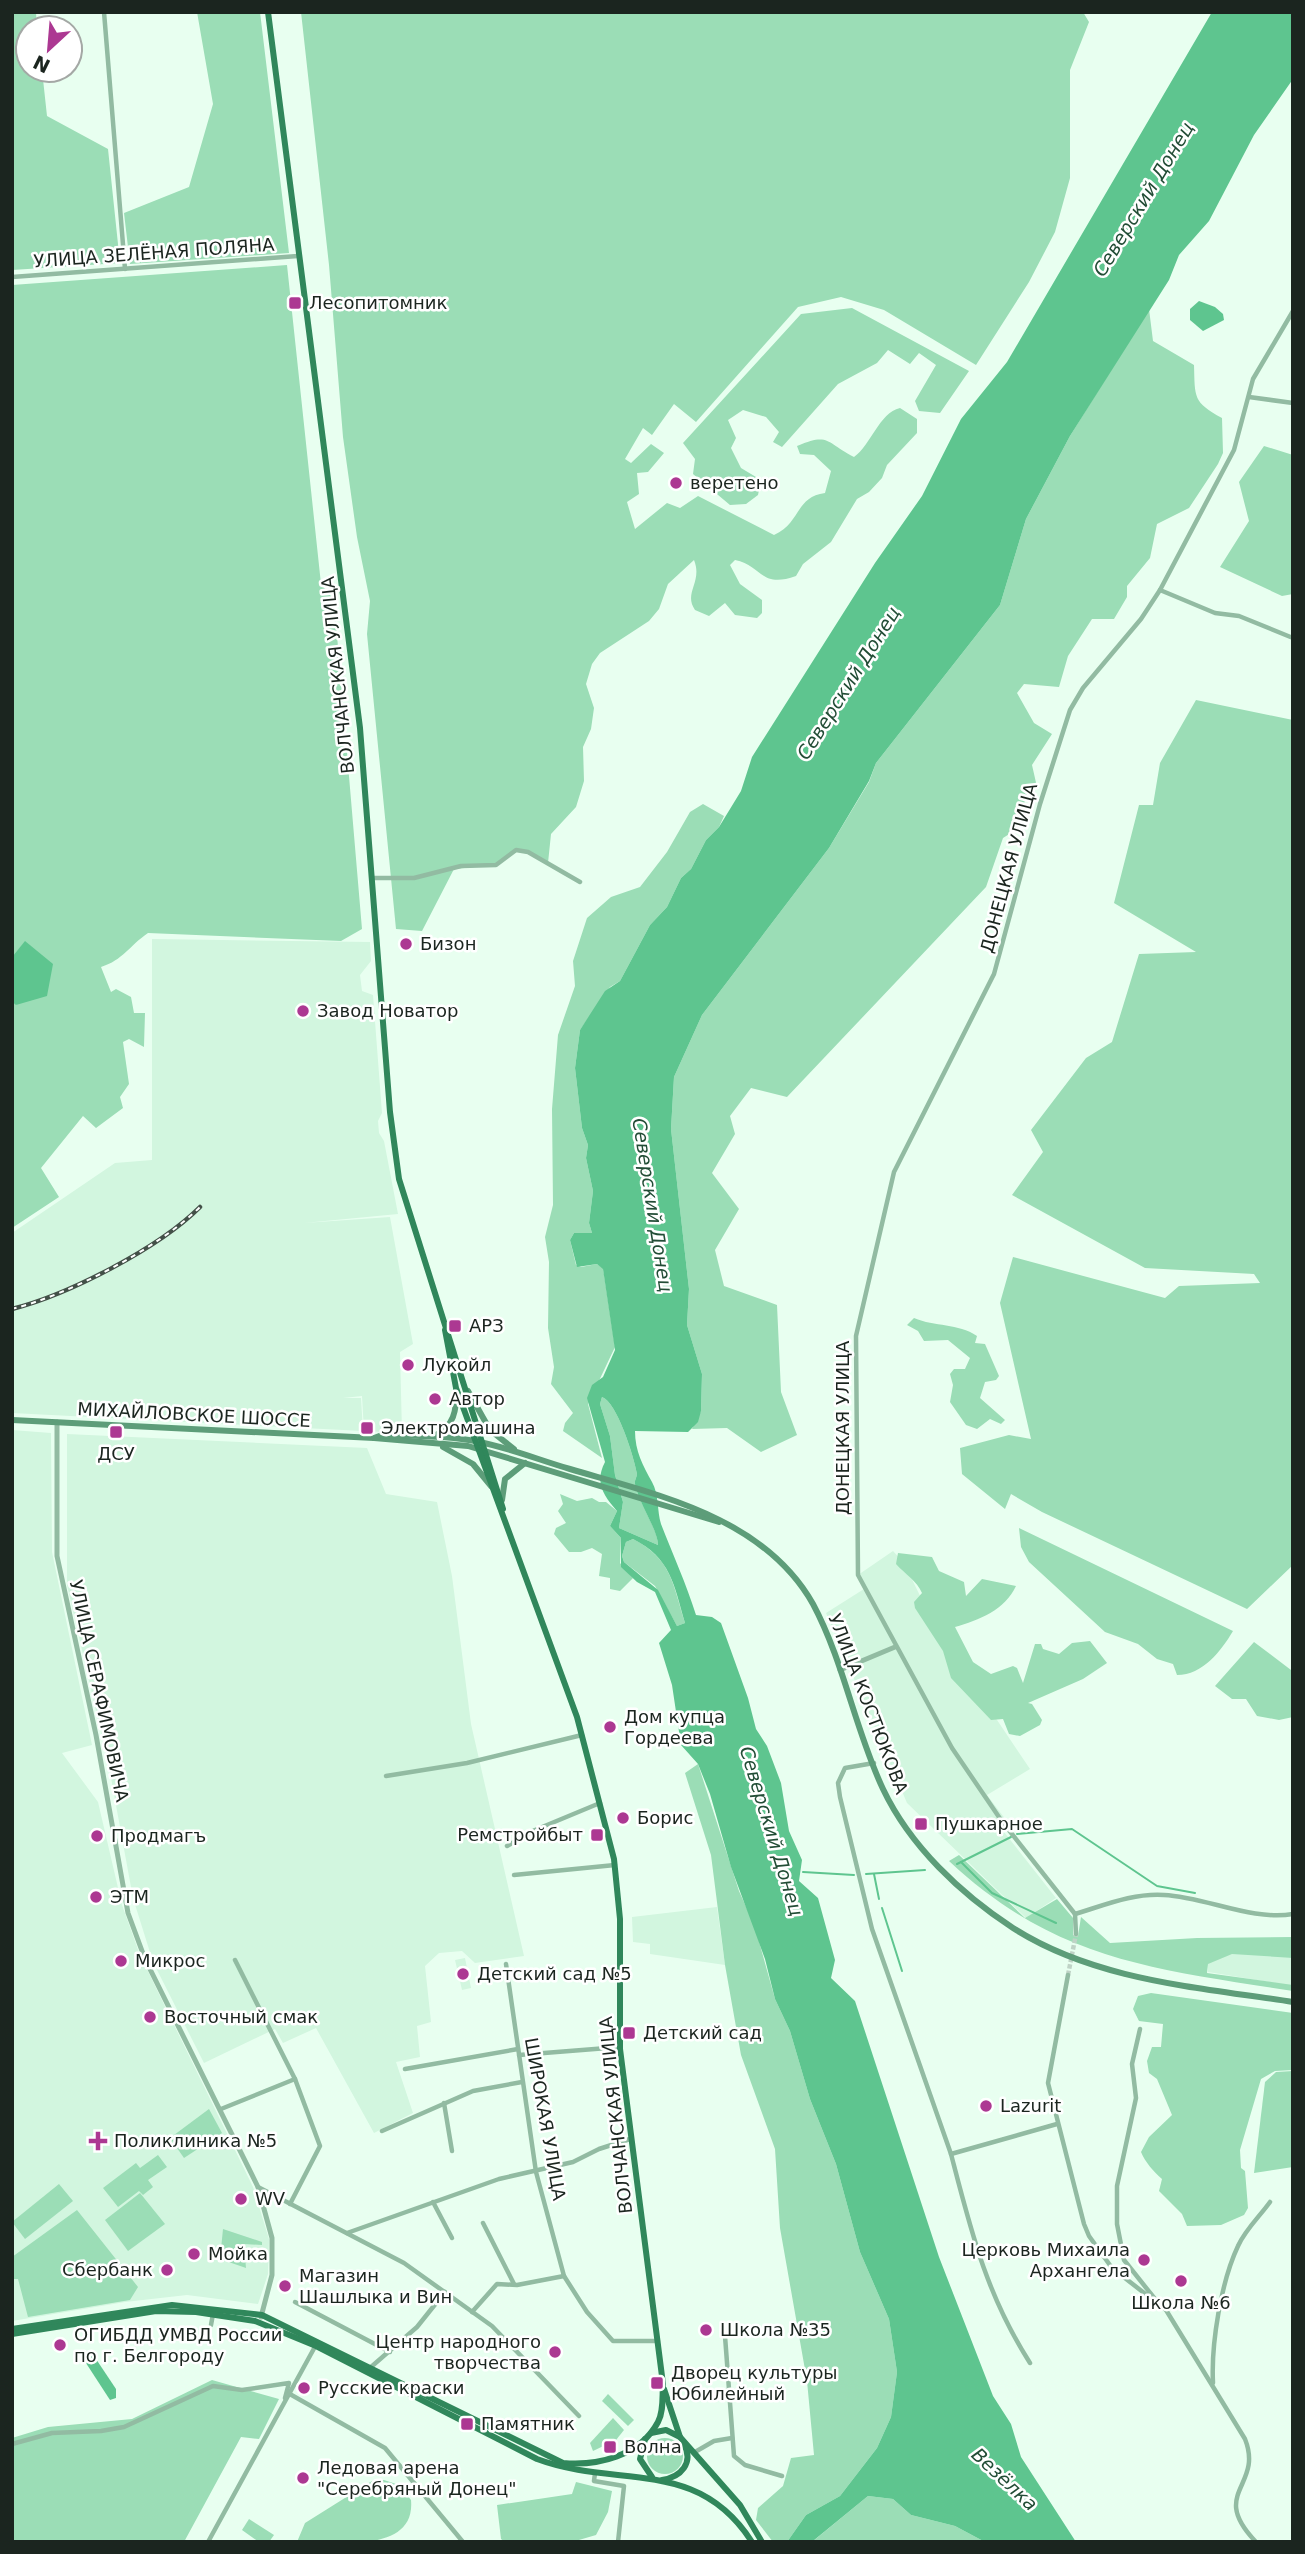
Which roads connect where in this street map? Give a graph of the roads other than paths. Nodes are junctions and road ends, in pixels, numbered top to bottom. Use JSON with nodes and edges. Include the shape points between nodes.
{"nodes":[{"id":1,"x":104,"y":12,"type":"edge"},
{"id":2,"x":268,"y":12,"type":"edge"},
{"id":3,"x":298,"y":256,"type":"junction"},
{"id":4,"x":125,"y":269,"type":"junction"},
{"id":5,"x":12,"y":277,"type":"edge"},
{"id":6,"x":1293,"y":311,"type":"edge"},
{"id":7,"x":1248,"y":397,"type":"junction"},
{"id":8,"x":1293,"y":403,"type":"edge"},
{"id":9,"x":1160,"y":590,"type":"junction"},
{"id":10,"x":1293,"y":638,"type":"edge"},
{"id":11,"x":372,"y":878,"type":"junction"},
{"id":12,"x":580,"y":882,"type":"dead end"},
{"id":13,"x":445,"y":1330,"type":"junction"},
{"id":14,"x":456,"y":1388,"type":"junction"},
{"id":15,"x":467,"y":1389,"type":"junction"},
{"id":16,"x":12,"y":1420,"type":"edge"},
{"id":17,"x":57,"y":1422,"type":"junction"},
{"id":18,"x":429,"y":1437,"type":"junction"},
{"id":19,"x":374,"y":1438,"type":"junction"},
{"id":20,"x":479,"y":1444,"type":"junction"},
{"id":21,"x":438,"y":1445,"type":"junction"},
{"id":22,"x":487,"y":1451,"type":"junction"},
{"id":23,"x":529,"y":1460,"type":"junction"},
{"id":24,"x":491,"y":1486,"type":"junction"},
{"id":25,"x":502,"y":1500,"type":"junction"},
{"id":26,"x":506,"y":1523,"type":"junction"},
{"id":27,"x":895,"y":1647,"type":"junction"},
{"id":28,"x":840,"y":1670,"type":"junction"},
{"id":29,"x":582,"y":1735,"type":"junction"},
{"id":30,"x":874,"y":1763,"type":"junction"},
{"id":31,"x":386,"y":1776,"type":"dead end"},
{"id":32,"x":600,"y":1803,"type":"junction"},
{"id":33,"x":507,"y":1846,"type":"dead end"},
{"id":34,"x":615,"y":1865,"type":"junction"},
{"id":35,"x":514,"y":1875,"type":"dead end"},
{"id":36,"x":1075,"y":1914,"type":"junction"},
{"id":37,"x":1293,"y":1914,"type":"edge"},
{"id":38,"x":1076,"y":1934,"type":"tunnel mouth"},
{"id":39,"x":235,"y":1959,"type":"dead end"},
{"id":40,"x":506,"y":1964,"type":"dead end"},
{"id":41,"x":1068,"y":1975,"type":"tunnel mouth"},
{"id":42,"x":1293,"y":2002,"type":"edge"},
{"id":43,"x":1140,"y":2029,"type":"dead end"},
{"id":44,"x":620,"y":2047,"type":"junction"},
{"id":45,"x":518,"y":2052,"type":"junction"},
{"id":46,"x":405,"y":2070,"type":"dead end"},
{"id":47,"x":295,"y":2079,"type":"junction"},
{"id":48,"x":522,"y":2082,"type":"junction"},
{"id":49,"x":444,"y":2104,"type":"junction"},
{"id":50,"x":221,"y":2109,"type":"junction"},
{"id":51,"x":1058,"y":2123,"type":"junction"},
{"id":52,"x":382,"y":2131,"type":"dead end"},
{"id":53,"x":630,"y":2139,"type":"junction"},
{"id":54,"x":452,"y":2151,"type":"dead end"},
{"id":55,"x":951,"y":2154,"type":"junction"},
{"id":56,"x":536,"y":2172,"type":"junction"},
{"id":57,"x":258,"y":2187,"type":"junction"},
{"id":58,"x":433,"y":2202,"type":"junction"},
{"id":59,"x":1270,"y":2202,"type":"dead end"},
{"id":60,"x":290,"y":2204,"type":"junction"},
{"id":61,"x":482,"y":2223,"type":"dead end"},
{"id":62,"x":347,"y":2233,"type":"junction"},
{"id":63,"x":452,"y":2238,"type":"dead end"},
{"id":64,"x":564,"y":2276,"type":"junction"},
{"id":65,"x":514,"y":2285,"type":"junction"},
{"id":66,"x":445,"y":2292,"type":"junction"},
{"id":67,"x":1155,"y":2300,"type":"junction"},
{"id":68,"x":295,"y":2302,"type":"dead end"},
{"id":69,"x":472,"y":2312,"type":"junction"},
{"id":70,"x":213,"y":2314,"type":"junction"},
{"id":71,"x":262,"y":2315,"type":"junction"},
{"id":72,"x":260,"y":2323,"type":"junction"},
{"id":73,"x":211,"y":2325,"type":"dead end"},
{"id":74,"x":12,"y":2332,"type":"edge"},
{"id":75,"x":725,"y":2336,"type":"dead end"},
{"id":76,"x":657,"y":2341,"type":"junction"},
{"id":77,"x":317,"y":2344,"type":"junction"},
{"id":78,"x":390,"y":2352,"type":"junction"},
{"id":79,"x":1030,"y":2363,"type":"dead end"},
{"id":80,"x":371,"y":2367,"type":"junction"},
{"id":81,"x":663,"y":2384,"type":"junction"},
{"id":82,"x":1213,"y":2384,"type":"junction"},
{"id":83,"x":286,"y":2396,"type":"junction"},
{"id":84,"x":579,"y":2416,"type":"dead end"},
{"id":85,"x":647,"y":2436,"type":"junction"},
{"id":86,"x":733,"y":2438,"type":"junction"},
{"id":87,"x":681,"y":2439,"type":"junction"},
{"id":88,"x":12,"y":2444,"type":"edge"},
{"id":89,"x":695,"y":2452,"type":"junction"},
{"id":90,"x":687,"y":2464,"type":"junction"},
{"id":91,"x":595,"y":2472,"type":"junction"},
{"id":92,"x":782,"y":2476,"type":"dead end"},
{"id":93,"x":657,"y":2479,"type":"junction"},
{"id":94,"x":750,"y":2538,"type":"edge"},
{"id":95,"x":208,"y":2542,"type":"edge"},
{"id":96,"x":463,"y":2542,"type":"edge"},
{"id":97,"x":618,"y":2542,"type":"edge"},
{"id":98,"x":762,"y":2542,"type":"edge"},
{"id":99,"x":1256,"y":2542,"type":"edge"}],
"edges":[{"from":1,"to":4,"type":"street"},
{"from":2,"to":3,"type":"main road","name":"ВОЛЧАНСКАЯ УЛИЦА"},
{"from":3,"to":4,"type":"street","name":"УЛИЦА ЗЕЛЁНАЯ ПОЛЯНА"},
{"from":3,"to":11,"type":"main road","name":"ВОЛЧАНСКАЯ УЛИЦА","via":[[360,728]]},
{"from":4,"to":5,"type":"street","name":"УЛИЦА ЗЕЛЁНАЯ ПОЛЯНА"},
{"from":6,"to":7,"type":"street","name":"ДОНЕЦКАЯ УЛИЦА","via":[[1253,379]]},
{"from":7,"to":8,"type":"street"},
{"from":7,"to":9,"type":"street","name":"ДОНЕЦКАЯ УЛИЦА","via":[[1234,450]]},
{"from":9,"to":10,"type":"street"},
{"from":9,"to":27,"type":"street","name":"ДОНЕЦКАЯ УЛИЦА","via":[[1070,710],[994,974],[894,1172],[856,1349],[858,1575]]},
{"from":11,"to":12,"type":"street","via":[[415,878],[461,866],[496,865],[516,850],[528,852]]},
{"from":11,"to":13,"type":"main road","name":"ВОЛЧАНСКАЯ УЛИЦА","via":[[399,1179]]},
{"from":13,"to":14,"type":"main road","name":"ВОЛЧАНСКАЯ УЛИЦА"},
{"from":13,"to":15,"type":"main road","name":"ВОЛЧАНСКАЯ УЛИЦА"},
{"from":14,"to":18,"type":"main road","via":[[457,1405],[450,1423]]},
{"from":14,"to":20,"type":"main road","name":"ВОЛЧАНСКАЯ УЛИЦА"},
{"from":15,"to":20,"type":"main road","name":"ВОЛЧАНСКАЯ УЛИЦА"},
{"from":15,"to":23,"type":"main road","via":[[490,1430]]},
{"from":16,"to":17,"type":"main road","name":"МИХАЙЛОВСКОЕ ШОССЕ"},
{"from":17,"to":19,"type":"main road","name":"МИХАЙЛОВСКОЕ ШОССЕ"},
{"from":17,"to":50,"type":"street","name":"УЛИЦА СЕРАФИМОВИЧА","via":[[57,1556],[128,1913],[145,1959]]},
{"from":18,"to":19,"type":"main road","name":"МИХАЙЛОВСКОЕ ШОССЕ"},
{"from":18,"to":20,"type":"main road","name":"МИХАЙЛОВСКОЕ ШОССЕ"},
{"from":19,"to":21,"type":"main road","name":"МИХАЙЛОВСКОЕ ШОССЕ"},
{"from":20,"to":21,"type":"main road","name":"МИХАЙЛОВСКОЕ ШОССЕ"},
{"from":20,"to":22,"type":"main road","name":"ВОЛЧАНСКАЯ УЛИЦА"},
{"from":20,"to":23,"type":"main road","name":"УЛИЦА КОСТЮКОВА"},
{"from":20,"to":24,"type":"main road","name":"ВОЛЧАНСКАЯ УЛИЦА"},
{"from":21,"to":24,"type":"main road","via":[[472,1464]]},
{"from":22,"to":23,"type":"main road","name":"УЛИЦА КОСТЮКОВА"},
{"from":22,"to":25,"type":"main road","name":"ВОЛЧАНСКАЯ УЛИЦА"},
{"from":23,"to":25,"type":"main road","via":[[509,1473]]},
{"from":23,"to":28,"type":"main road","name":"УЛИЦА КОСТЮКОВА","via":[[727,1524],[772,1553],[800,1584]]},
{"from":24,"to":26,"type":"main road","name":"ВОЛЧАНСКАЯ УЛИЦА"},
{"from":25,"to":26,"type":"main road","name":"ВОЛЧАНСКАЯ УЛИЦА"},
{"from":26,"to":29,"type":"main road","name":"ВОЛЧАНСКАЯ УЛИЦА"},
{"from":27,"to":28,"type":"street"},
{"from":27,"to":36,"type":"street","name":"ДОНЕЦКАЯ УЛИЦА","via":[[952,1748]]},
{"from":28,"to":30,"type":"main road","name":"УЛИЦА КОСТЮКОВА"},
{"from":29,"to":31,"type":"street","via":[[467,1763]]},
{"from":29,"to":32,"type":"main road","name":"ВОЛЧАНСКАЯ УЛИЦА"},
{"from":30,"to":42,"type":"main road","name":"УЛИЦА КОСТЮКОВА","via":[[895,1812],[926,1852],[961,1888],[1015,1930],[1095,1966]]},
{"from":30,"to":55,"type":"street","via":[[845,1768],[838,1783],[872,1929]]},
{"from":32,"to":33,"type":"street"},
{"from":32,"to":34,"type":"main road","name":"ВОЛЧАНСКАЯ УЛИЦА"},
{"from":34,"to":35,"type":"street"},
{"from":34,"to":44,"type":"main road","name":"ВОЛЧАНСКАЯ УЛИЦА","via":[[620,1919]]},
{"from":36,"to":37,"type":"street","via":[[1123,1898],[1167,1895],[1264,1914]]},
{"from":36,"to":38,"type":"street"},
{"from":39,"to":47,"type":"street"},
{"from":40,"to":45,"type":"street","name":"ШИРОКАЯ УЛИЦА"},
{"from":41,"to":51,"type":"street","via":[[1048,2083]]},
{"from":43,"to":67,"type":"street","via":[[1132,2064],[1136,2098],[1116,2186],[1117,2224],[1129,2270]]},
{"from":44,"to":45,"type":"street"},
{"from":44,"to":53,"type":"main road","name":"ВОЛЧАНСКАЯ УЛИЦА"},
{"from":45,"to":46,"type":"street"},
{"from":45,"to":48,"type":"street","name":"ШИРОКАЯ УЛИЦА"},
{"from":47,"to":50,"type":"street"},
{"from":47,"to":60,"type":"street","via":[[320,2146]]},
{"from":48,"to":49,"type":"street","via":[[473,2091]]},
{"from":48,"to":56,"type":"street","name":"ШИРОКАЯ УЛИЦА"},
{"from":49,"to":52,"type":"street"},
{"from":49,"to":54,"type":"street"},
{"from":50,"to":57,"type":"street","name":"УЛИЦА СЕРАФИМОВИЧА"},
{"from":51,"to":55,"type":"street"},
{"from":51,"to":67,"type":"street","via":[[1089,2236],[1123,2279]]},
{"from":53,"to":56,"type":"street"},
{"from":53,"to":76,"type":"main road","name":"ВОЛЧАНСКАЯ УЛИЦА"},
{"from":55,"to":79,"type":"street","via":[[980,2265]]},
{"from":56,"to":58,"type":"street","via":[[499,2179]]},
{"from":56,"to":64,"type":"street","name":"ШИРОКАЯ УЛИЦА"},
{"from":57,"to":60,"type":"street"},
{"from":57,"to":71,"type":"street","name":"УЛИЦА СЕРАФИМОВИЧА","via":[[272,2238],[272,2275]]},
{"from":58,"to":62,"type":"street"},
{"from":58,"to":63,"type":"street"},
{"from":59,"to":82,"type":"street","via":[[1238,2244],[1227,2277]]},
{"from":60,"to":62,"type":"street"},
{"from":61,"to":65,"type":"street"},
{"from":62,"to":66,"type":"street","via":[[404,2263]]},
{"from":64,"to":65,"type":"street"},
{"from":64,"to":76,"type":"street","name":"ШИРОКАЯ УЛИЦА","via":[[587,2312],[613,2340]]},
{"from":65,"to":69,"type":"street","via":[[497,2284]]},
{"from":66,"to":69,"type":"street"},
{"from":66,"to":78,"type":"street"},
{"from":67,"to":82,"type":"street","via":[[1166,2309]]},
{"from":68,"to":78,"type":"street"},
{"from":69,"to":84,"type":"street","via":[[492,2326]]},
{"from":70,"to":72,"type":"main road"},
{"from":70,"to":73,"type":"street"},
{"from":70,"to":74,"type":"main road","via":[[156,2311]]},
{"from":71,"to":72,"type":"street","name":"УЛИЦА СЕРАФИМОВИЧА"},
{"from":71,"to":74,"type":"main road","via":[[172,2305]]},
{"from":71,"to":77,"type":"main road"},
{"from":72,"to":77,"type":"main road"},
{"from":75,"to":86,"type":"street"},
{"from":76,"to":81,"type":"main road","name":"ВОЛЧАНСКАЯ УЛИЦА"},
{"from":77,"to":80,"type":"main road"},
{"from":77,"to":83,"type":"street"},
{"from":77,"to":91,"type":"main road","via":[[537,2459],[561,2468]]},
{"from":78,"to":80,"type":"street"},
{"from":80,"to":85,"type":"main road","via":[[537,2454],[563,2463],[599,2463]]},
{"from":81,"to":85,"type":"main road","via":[[662,2411]]},
{"from":81,"to":87,"type":"main road"},
{"from":82,"to":99,"type":"street","via":[[1251,2454],[1235,2508],[1236,2518]]},
{"from":83,"to":88,"type":"street","via":[[289,2383],[242,2390],[213,2386],[124,2427],[52,2434]]},
{"from":83,"to":95,"type":"street"},
{"from":83,"to":96,"type":"street","via":[[385,2448]]},
{"from":85,"to":87,"type":"main road","via":[[666,2430]]},
{"from":85,"to":93,"type":"main road","via":[[640,2459]]},
{"from":86,"to":89,"type":"street","via":[[714,2441]]},
{"from":86,"to":92,"type":"street","via":[[738,2462]]},
{"from":87,"to":89,"type":"main road"},
{"from":87,"to":90,"type":"main road","via":[[688,2452]]},
{"from":89,"to":90,"type":"main road"},
{"from":89,"to":98,"type":"main road","via":[[740,2505]]},
{"from":90,"to":93,"type":"main road","via":[[673,2478]]},
{"from":91,"to":93,"type":"main road"},
{"from":91,"to":97,"type":"street","via":[[594,2481],[624,2486]]},
{"from":93,"to":94,"type":"main road","via":[[717,2501]]}]}
